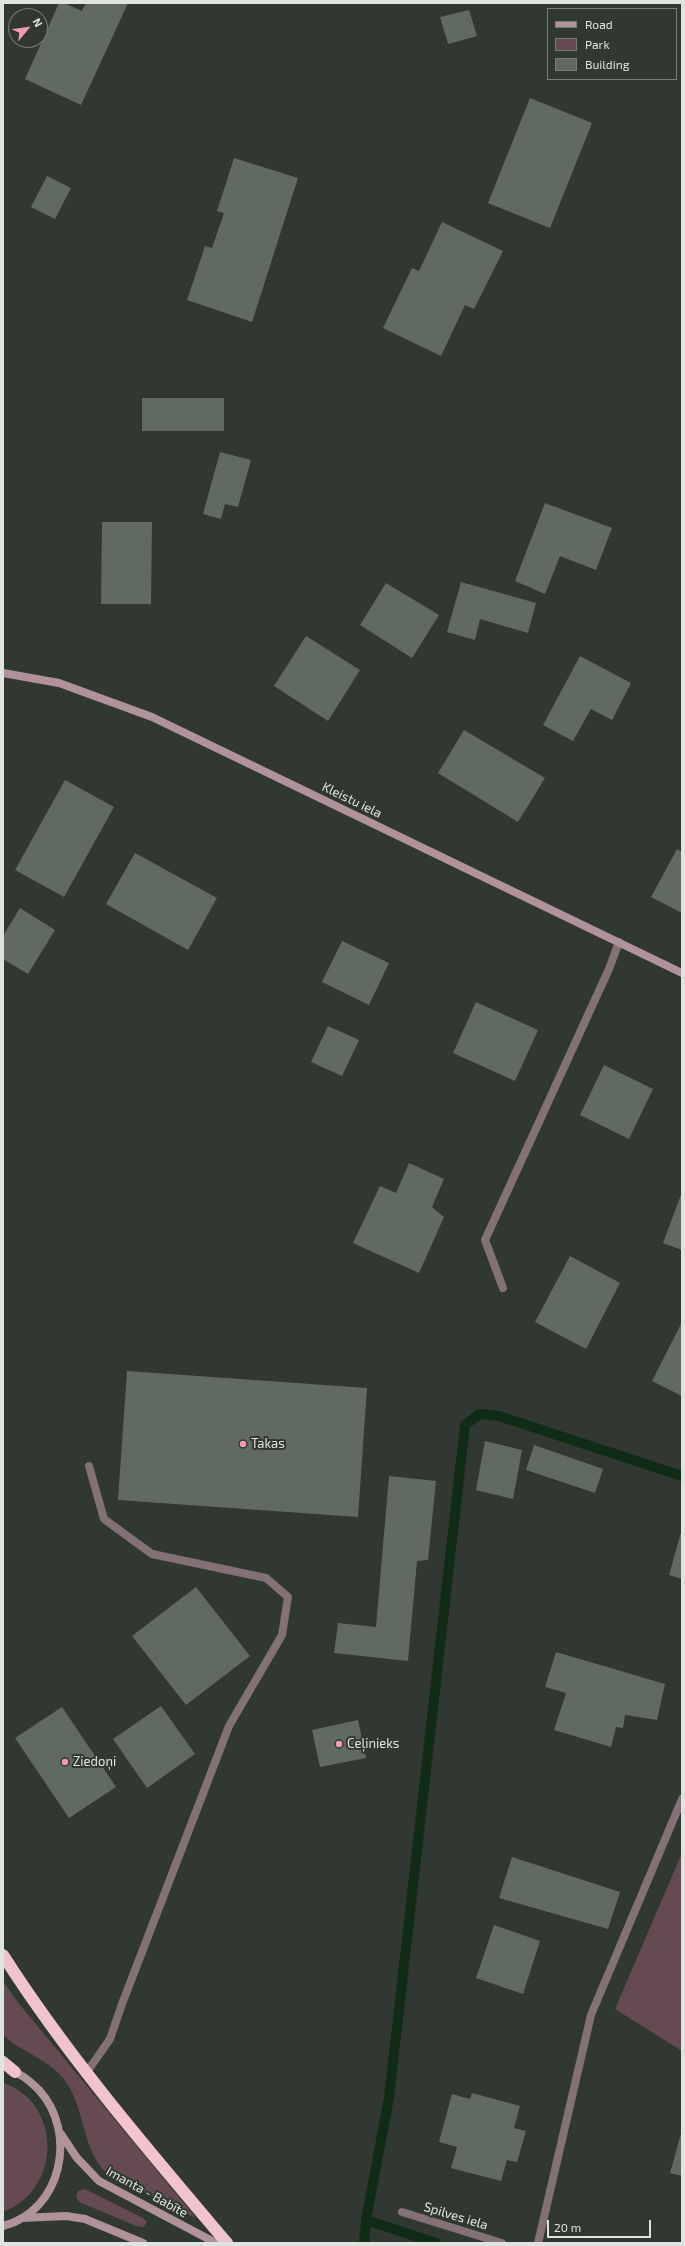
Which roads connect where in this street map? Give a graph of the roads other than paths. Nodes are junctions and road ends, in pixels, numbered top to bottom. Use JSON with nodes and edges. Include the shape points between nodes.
{"nodes":[{"id":1,"x":3,"y":673,"type":"edge"},
{"id":2,"x":619,"y":942,"type":"junction"},
{"id":3,"x":682,"y":973,"type":"edge"},
{"id":4,"x":504,"y":1288,"type":"dead end"},
{"id":5,"x":89,"y":1466,"type":"dead end"},
{"id":6,"x":682,"y":1799,"type":"edge"},
{"id":7,"x":3,"y":1955,"type":"edge"},
{"id":8,"x":3,"y":2062,"type":"edge"},
{"id":9,"x":3,"y":2068,"type":"edge"},
{"id":10,"x":15,"y":2072,"type":"junction"},
{"id":11,"x":87,"y":2072,"type":"junction"},
{"id":12,"x":60,"y":2133,"type":"junction"},
{"id":13,"x":402,"y":2212,"type":"dead end"},
{"id":14,"x":22,"y":2218,"type":"junction"},
{"id":15,"x":3,"y":2226,"type":"edge"},
{"id":16,"x":143,"y":2243,"type":"edge"},
{"id":17,"x":216,"y":2243,"type":"edge"},
{"id":18,"x":227,"y":2243,"type":"edge"},
{"id":19,"x":502,"y":2243,"type":"edge"},
{"id":20,"x":538,"y":2243,"type":"edge"}],
"edges":[{"from":1,"to":2,"type":"street","name":"Kleistu iela","via":[[58,683],[152,717]]},
{"from":2,"to":3,"type":"street","name":"Kleistu iela"},
{"from":2,"to":4,"type":"street","via":[[485,1240]]},
{"from":5,"to":11,"type":"street","via":[[104,1519],[152,1554],[266,1578],[288,1597],[282,1635],[229,1726],[110,2039]]},
{"from":6,"to":20,"type":"street","via":[[591,2015]]},
{"from":7,"to":11,"type":"highway","via":[[28,1994]]},
{"from":8,"to":10,"type":"highway"},
{"from":9,"to":10,"type":"street"},
{"from":10,"to":12,"type":"street","via":[[32,2083],[45,2097],[55,2114]]},
{"from":11,"to":18,"type":"highway","via":[[166,2172]]},
{"from":12,"to":14,"type":"street","via":[[62,2153],[58,2172],[50,2190],[37,2206]]},
{"from":12,"to":17,"type":"street","name":"Imanta - Babīte","via":[[77,2158],[99,2181]]},
{"from":13,"to":19,"type":"street","name":"Spilves iela"},
{"from":14,"to":15,"type":"street"},
{"from":14,"to":16,"type":"street","via":[[66,2216],[85,2219]]}]}
